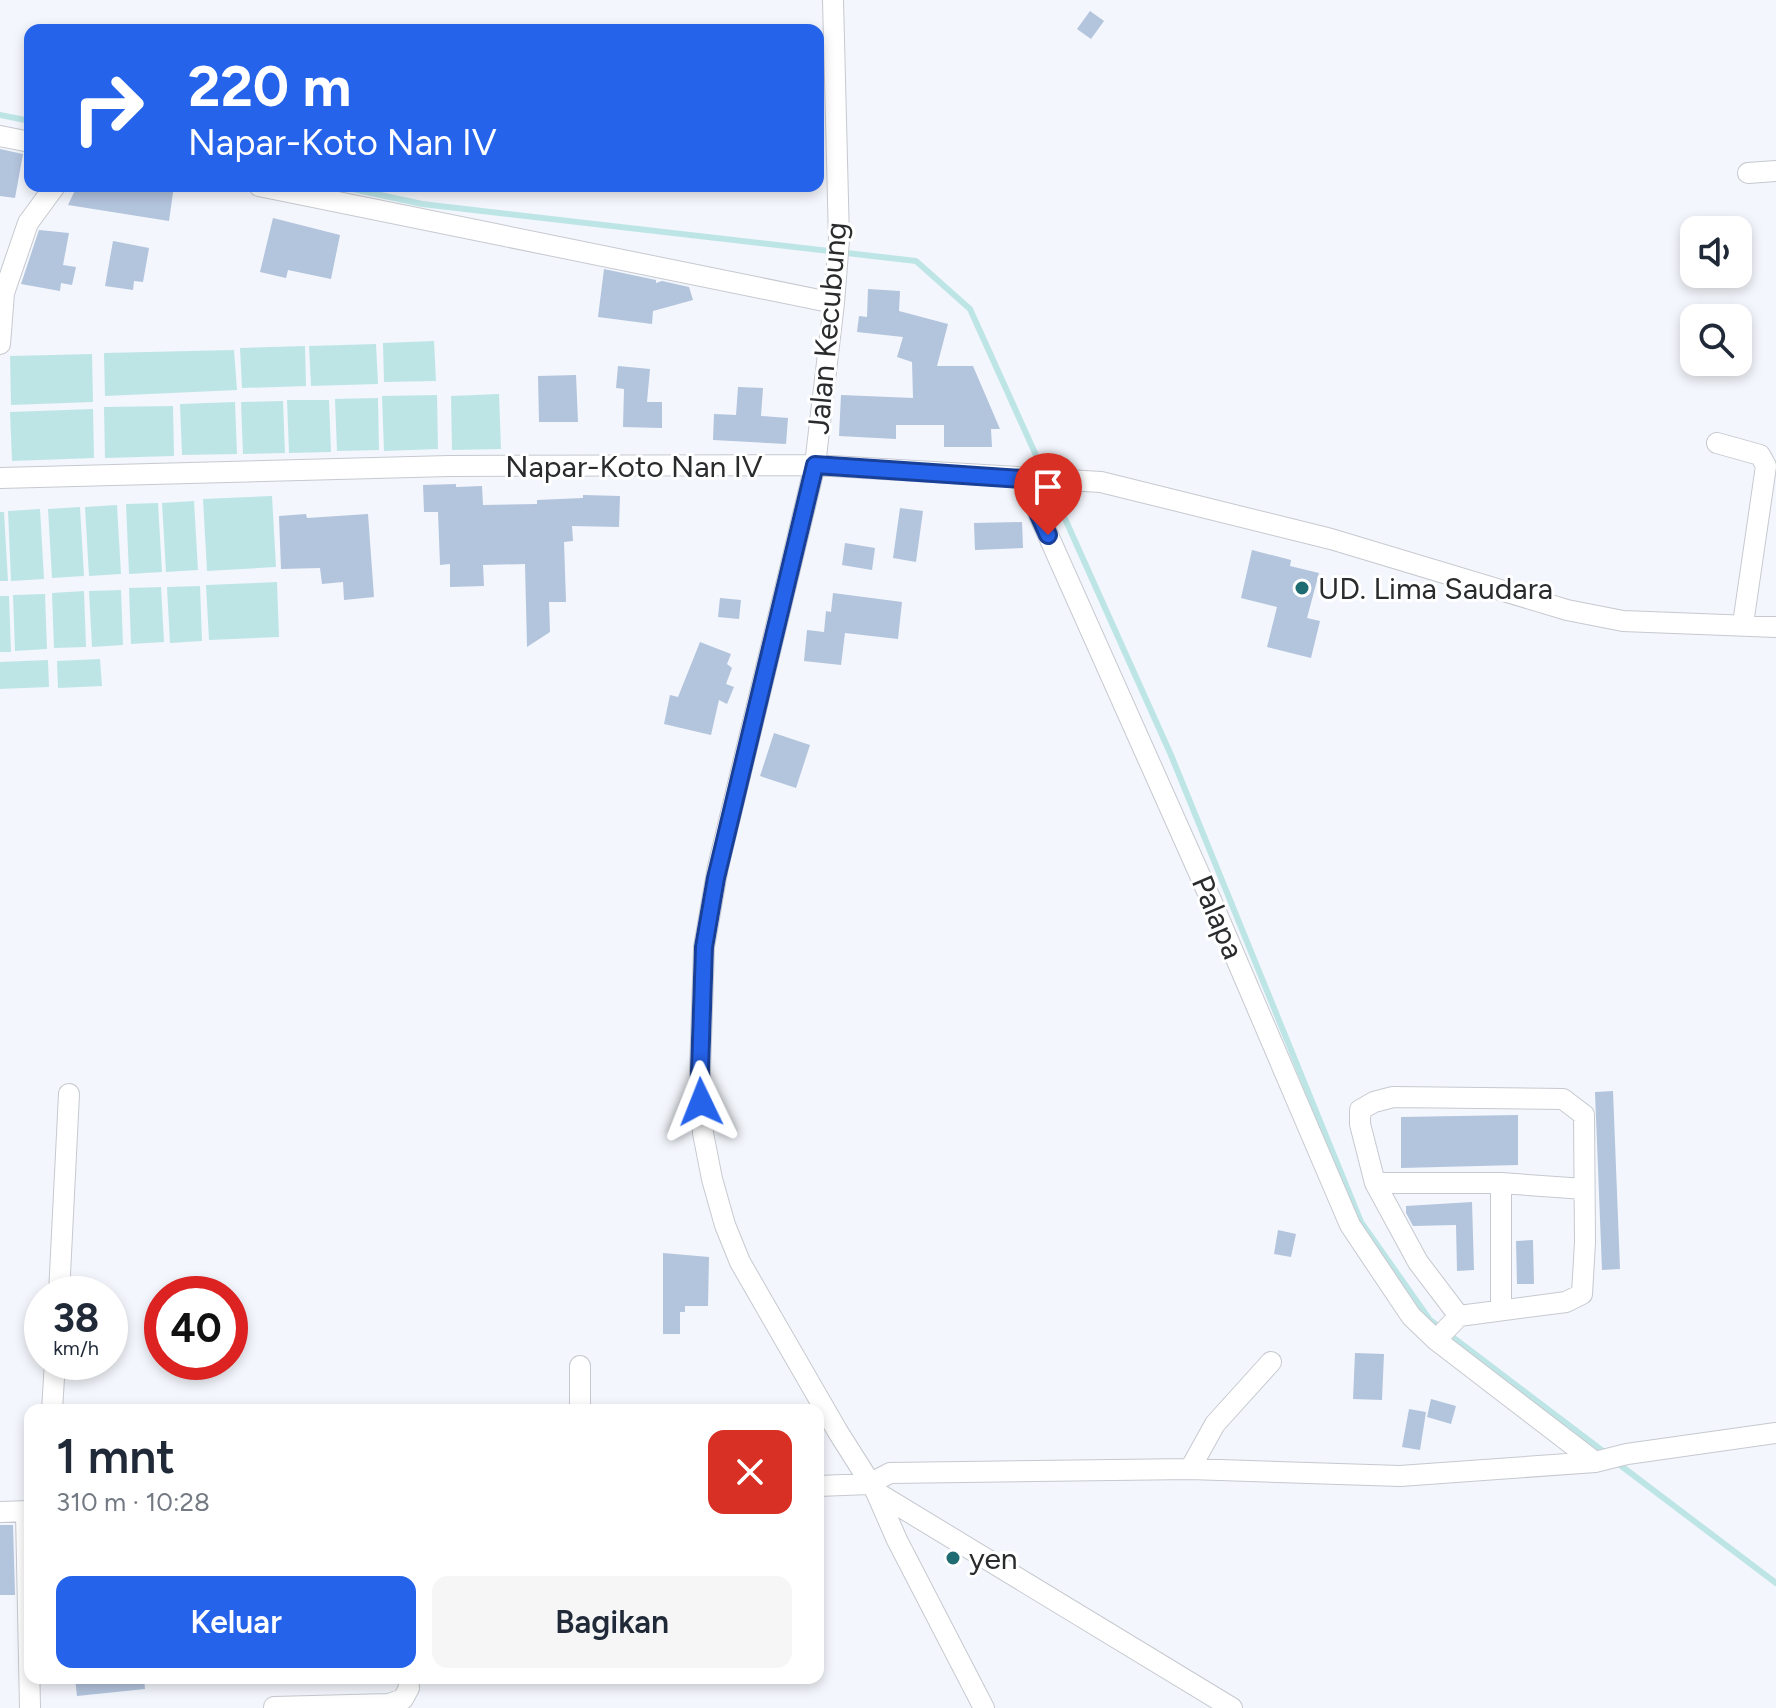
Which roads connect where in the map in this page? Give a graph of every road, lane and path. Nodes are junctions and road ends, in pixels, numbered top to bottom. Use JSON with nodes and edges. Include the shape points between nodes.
{"nodes":[{"id":1,"x":833,"y":0,"type":"edge"},
{"id":2,"x":0,"y":136,"type":"edge"},
{"id":3,"x":24,"y":141,"type":"edge"},
{"id":4,"x":1776,"y":171,"type":"edge"},
{"id":5,"x":1748,"y":173,"type":"dead end"},
{"id":6,"x":51,"y":192,"type":"edge"},
{"id":7,"x":288,"y":192,"type":"edge"},
{"id":8,"x":834,"y":303,"type":"junction"},
{"id":9,"x":0,"y":344,"type":"edge"},
{"id":10,"x":1717,"y":443,"type":"dead end"},
{"id":11,"x":815,"y":465,"type":"junction"},
{"id":12,"x":0,"y":478,"type":"edge"},
{"id":13,"x":1026,"y":479,"type":"junction"},
{"id":14,"x":1743,"y":624,"type":"junction"},
{"id":15,"x":1776,"y":627,"type":"edge"},
{"id":16,"x":69,"y":1094,"type":"dead end"},
{"id":17,"x":1375,"y":1183,"type":"junction"},
{"id":18,"x":1501,"y":1183,"type":"junction"},
{"id":19,"x":1584,"y":1189,"type":"junction"},
{"id":20,"x":60,"y":1276,"type":"edge"},
{"id":21,"x":1501,"y":1310,"type":"junction"},
{"id":22,"x":1446,"y":1328,"type":"junction"},
{"id":23,"x":1271,"y":1362,"type":"dead end"},
{"id":24,"x":580,"y":1366,"type":"dead end"},
{"id":25,"x":54,"y":1380,"type":"edge"},
{"id":26,"x":52,"y":1404,"type":"edge"},
{"id":27,"x":580,"y":1404,"type":"edge"},
{"id":28,"x":823,"y":1404,"type":"edge"},
{"id":29,"x":824,"y":1406,"type":"edge"},
{"id":30,"x":1776,"y":1433,"type":"edge"},
{"id":31,"x":1598,"y":1462,"type":"junction"},
{"id":32,"x":1190,"y":1469,"type":"junction"},
{"id":33,"x":824,"y":1486,"type":"edge"},
{"id":34,"x":872,"y":1488,"type":"junction"},
{"id":35,"x":24,"y":1511,"type":"edge"},
{"id":36,"x":0,"y":1512,"type":"edge"},
{"id":37,"x":30,"y":1684,"type":"edge"},
{"id":38,"x":409,"y":1684,"type":"edge"},
{"id":39,"x":274,"y":1707,"type":"edge"},
{"id":40,"x":30,"y":1708,"type":"edge"},
{"id":41,"x":984,"y":1708,"type":"edge"},
{"id":42,"x":1232,"y":1708,"type":"edge"}],
"edges":[{"from":1,"to":8,"type":"street","name":"Jalan Kecubung","via":[[839,240]]},
{"from":2,"to":3,"type":"street"},
{"from":4,"to":5,"type":"street"},
{"from":6,"to":9,"type":"street","via":[[28,223],[4,293]]},
{"from":7,"to":8,"type":"street"},
{"from":8,"to":11,"type":"street","name":"Jalan Kecubung"},
{"from":10,"to":14,"type":"street","via":[[1760,455],[1766,466]]},
{"from":11,"to":12,"type":"street","name":"Napar-Koto Nan IV","via":[[449,466]]},
{"from":11,"to":13,"type":"street","name":"Napar-Koto Nan IV"},
{"from":11,"to":28,"type":"street","name":"Jalan Kecubung","via":[[718,867],[704,947],[700,1086],[703,1133],[725,1225],[740,1262]]},
{"from":13,"to":14,"type":"street","name":"Napar-Koto Nan IV","via":[[1101,482],[1331,539],[1567,610],[1623,621]]},
{"from":13,"to":22,"type":"street","name":"Palapa","via":[[1350,1225],[1411,1316]]},
{"from":14,"to":15,"type":"street","name":"Napar-Koto Nan IV"},
{"from":16,"to":20,"type":"street"},
{"from":17,"to":18,"type":"street"},
{"from":17,"to":19,"type":"street","via":[[1360,1124],[1360,1110],[1374,1102],[1393,1097],[1563,1099],[1584,1115]]},
{"from":17,"to":22,"type":"street"},
{"from":18,"to":19,"type":"street"},
{"from":18,"to":21,"type":"street"},
{"from":19,"to":21,"type":"street","via":[[1582,1294],[1566,1302]]},
{"from":21,"to":22,"type":"street"},
{"from":22,"to":31,"type":"street","name":"Palapa"},
{"from":23,"to":32,"type":"street","via":[[1215,1424]]},
{"from":24,"to":27,"type":"street"},
{"from":25,"to":26,"type":"street"},
{"from":29,"to":34,"type":"street","name":"Jalan Kecubung"},
{"from":30,"to":31,"type":"street"},
{"from":31,"to":32,"type":"street","via":[[1400,1476]]},
{"from":32,"to":34,"type":"street","via":[[890,1473]]},
{"from":33,"to":34,"type":"street"},
{"from":34,"to":41,"type":"street","name":"Jalan Kecubung"},
{"from":34,"to":42,"type":"street"},
{"from":35,"to":36,"type":"street"},
{"from":37,"to":40,"type":"street"},
{"from":38,"to":39,"type":"street","via":[[403,1699],[389,1704]]}]}
